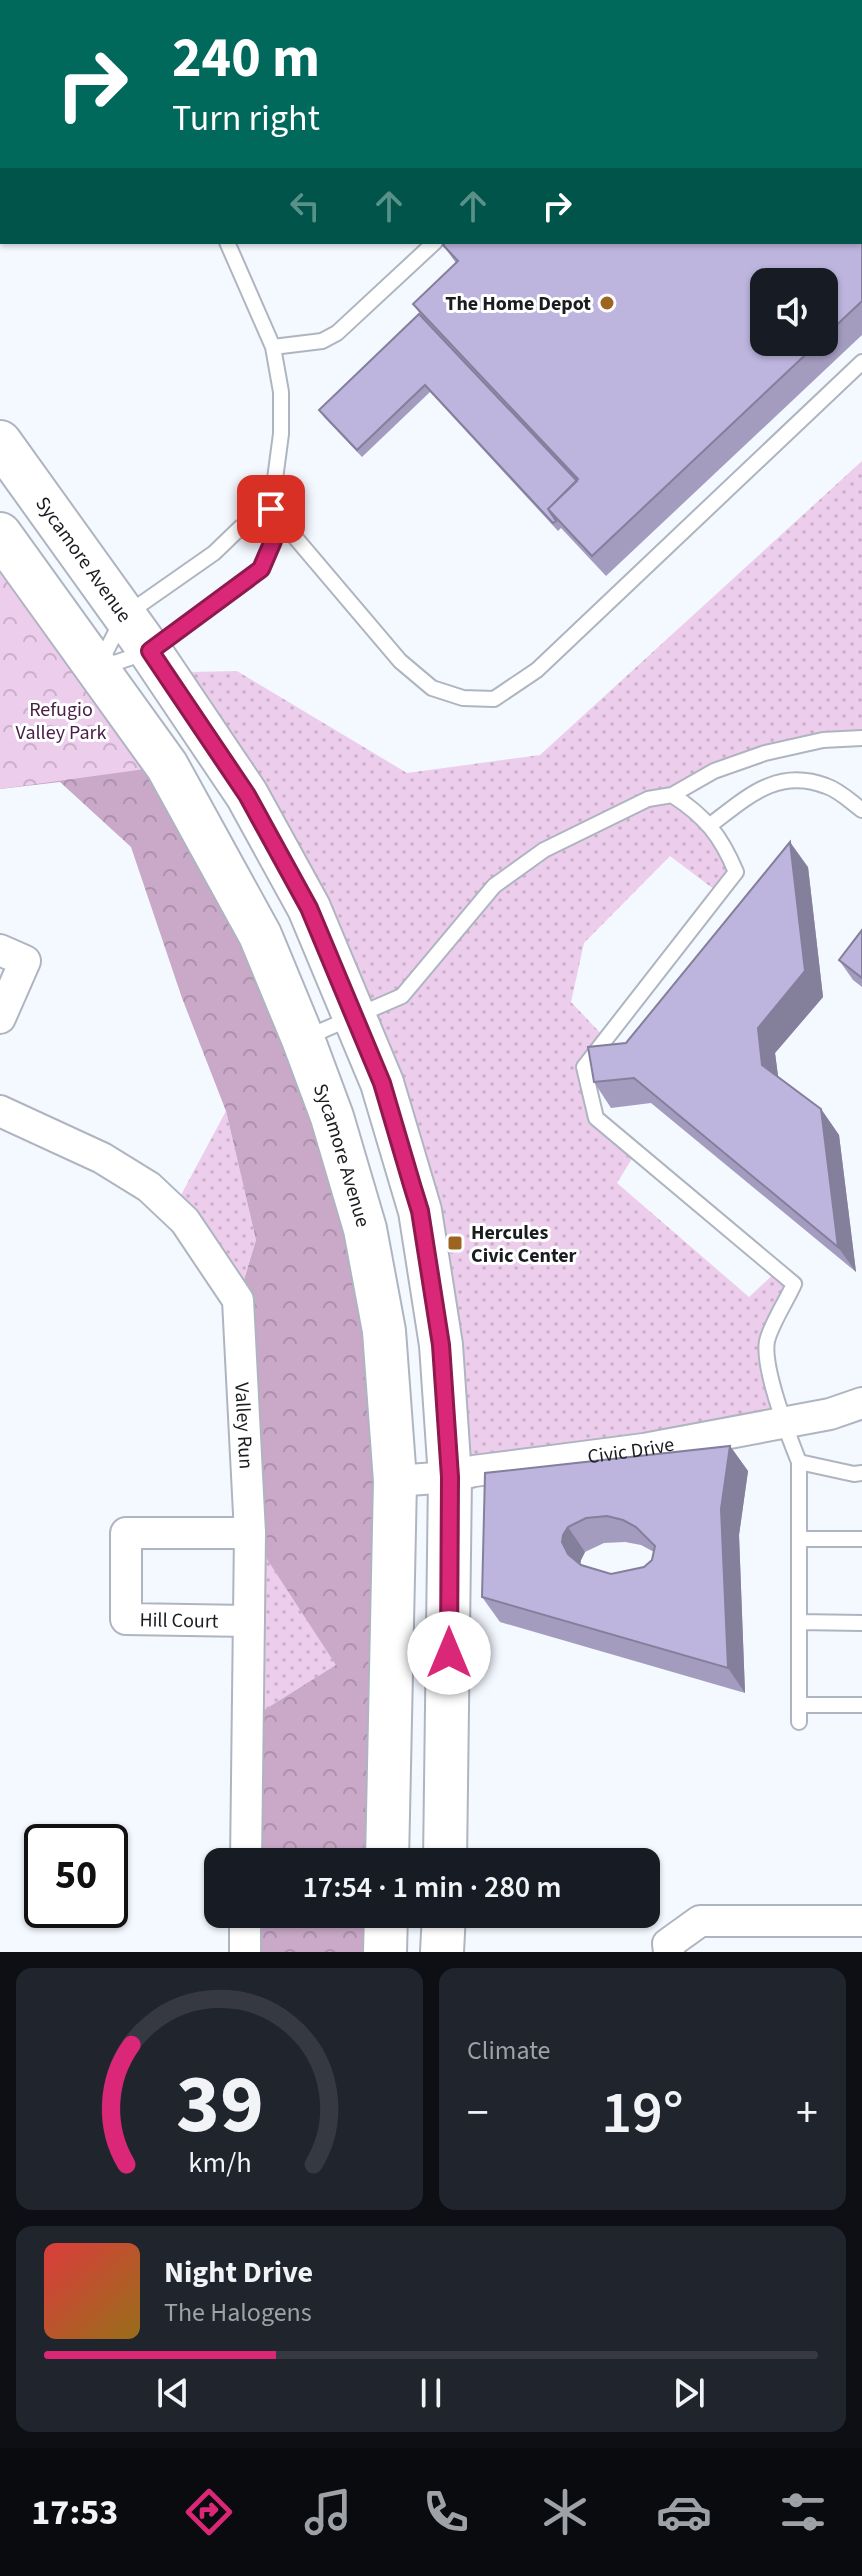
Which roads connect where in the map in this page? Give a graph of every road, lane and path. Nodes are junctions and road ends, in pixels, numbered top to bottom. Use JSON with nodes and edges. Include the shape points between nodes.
{"nodes":[{"id":1,"x":228,"y":244,"type":"edge"},
{"id":2,"x":433,"y":244,"type":"edge"},
{"id":3,"x":273,"y":347,"type":"junction"},
{"id":4,"x":862,"y":362,"type":"edge"},
{"id":5,"x":0,"y":442,"type":"edge"},
{"id":6,"x":271,"y":509,"type":"junction"},
{"id":7,"x":0,"y":534,"type":"edge"},
{"id":8,"x":124,"y":616,"type":"junction"},
{"id":9,"x":150,"y":651,"type":"junction"},
{"id":10,"x":97,"y":669,"type":"junction"},
{"id":11,"x":862,"y":738,"type":"edge"},
{"id":12,"x":672,"y":795,"type":"junction"},
{"id":13,"x":862,"y":810,"type":"edge"},
{"id":14,"x":709,"y":826,"type":"junction"},
{"id":15,"x":0,"y":950,"type":"edge"},
{"id":16,"x":356,"y":1017,"type":"junction"},
{"id":17,"x":0,"y":1018,"type":"edge"},
{"id":18,"x":303,"y":1039,"type":"junction"},
{"id":19,"x":0,"y":1111,"type":"edge"},
{"id":20,"x":862,"y":1403,"type":"edge"},
{"id":21,"x":783,"y":1422,"type":"junction"},
{"id":22,"x":799,"y":1462,"type":"junction"},
{"id":23,"x":862,"y":1473,"type":"edge"},
{"id":24,"x":450,"y":1477,"type":"junction"},
{"id":25,"x":395,"y":1481,"type":"junction"},
{"id":26,"x":250,"y":1533,"type":"junction"},
{"id":27,"x":799,"y":1539,"type":"junction"},
{"id":28,"x":862,"y":1539,"type":"edge"},
{"id":29,"x":249,"y":1621,"type":"junction"},
{"id":30,"x":799,"y":1622,"type":"junction"},
{"id":31,"x":862,"y":1623,"type":"edge"},
{"id":32,"x":799,"y":1705,"type":"junction"},
{"id":33,"x":862,"y":1705,"type":"edge"},
{"id":34,"x":799,"y":1722,"type":"dead end"},
{"id":35,"x":246,"y":1848,"type":"edge"},
{"id":36,"x":387,"y":1848,"type":"edge"},
{"id":37,"x":445,"y":1848,"type":"edge"},
{"id":38,"x":862,"y":1921,"type":"edge"},
{"id":39,"x":245,"y":1928,"type":"edge"},
{"id":40,"x":386,"y":1928,"type":"edge"},
{"id":41,"x":443,"y":1928,"type":"edge"},
{"id":42,"x":245,"y":1952,"type":"edge"},
{"id":43,"x":385,"y":1952,"type":"edge"},
{"id":44,"x":442,"y":1952,"type":"edge"},
{"id":45,"x":669,"y":1952,"type":"edge"}],
"edges":[{"from":1,"to":3,"type":"lane"},
{"from":2,"to":3,"type":"lane","via":[[337,333],[322,341]]},
{"from":3,"to":6,"type":"lane","via":[[281,434]]},
{"from":4,"to":6,"type":"lane","via":[[537,670],[494,699],[463,698],[432,688],[400,661]]},
{"from":5,"to":8,"type":"main road","name":"Sycamore Avenue"},
{"from":6,"to":8,"type":"lane"},
{"from":6,"to":9,"type":"lane","via":[[273,541],[261,569]]},
{"from":7,"to":10,"type":"main road","name":"Sycamore Avenue"},
{"from":8,"to":9,"type":"main road","name":"Sycamore Avenue"},
{"from":8,"to":10,"type":"lane"},
{"from":9,"to":10,"type":"lane"},
{"from":9,"to":16,"type":"main road","name":"Sycamore Avenue","via":[[247,795],[309,908]]},
{"from":10,"to":18,"type":"main road","name":"Sycamore Avenue","via":[[181,789],[260,935]]},
{"from":11,"to":12,"type":"lane","via":[[765,753],[714,771]]},
{"from":12,"to":14,"type":"lane","via":[[698,811]]},
{"from":12,"to":16,"type":"lane","via":[[648,799],[544,850],[494,886],[402,996]]},
{"from":13,"to":14,"type":"lane","via":[[828,786],[801,779],[775,781]]},
{"from":14,"to":21,"type":"lane","via":[[736,872],[584,1067],[596,1118],[794,1284],[767,1341]]},
{"from":15,"to":17,"type":"street","via":[[25,961]]},
{"from":16,"to":18,"type":"lane"},
{"from":16,"to":24,"type":"main road","name":"Sycamore Avenue","via":[[382,1083],[420,1211],[441,1345]]},
{"from":18,"to":25,"type":"main road","name":"Sycamore Avenue","via":[[365,1229],[384,1331]]},
{"from":19,"to":26,"type":"street","name":"Valley Run","via":[[102,1158],[149,1187],[185,1221],[238,1300]]},
{"from":20,"to":21,"type":"street","name":"Civic Drive"},
{"from":21,"to":22,"type":"lane"},
{"from":21,"to":24,"type":"street","name":"Civic Drive"},
{"from":22,"to":23,"type":"lane"},
{"from":22,"to":27,"type":"lane"},
{"from":24,"to":25,"type":"street","name":"Civic Drive"},
{"from":24,"to":37,"type":"main road","name":"Sycamore Avenue"},
{"from":25,"to":36,"type":"main road","name":"Sycamore Avenue"},
{"from":26,"to":29,"type":"street","name":"Valley Run"},
{"from":26,"to":29,"type":"street","name":"Hill Court","via":[[126,1533],[126,1619]]},
{"from":27,"to":28,"type":"lane"},
{"from":27,"to":30,"type":"lane"},
{"from":29,"to":35,"type":"street","name":"Valley Run"},
{"from":30,"to":31,"type":"lane"},
{"from":30,"to":32,"type":"lane"},
{"from":32,"to":33,"type":"lane"},
{"from":32,"to":34,"type":"lane"},
{"from":38,"to":45,"type":"street","via":[[700,1921],[668,1944]]},
{"from":39,"to":42,"type":"street"},
{"from":40,"to":43,"type":"main road"},
{"from":41,"to":44,"type":"main road"}]}
